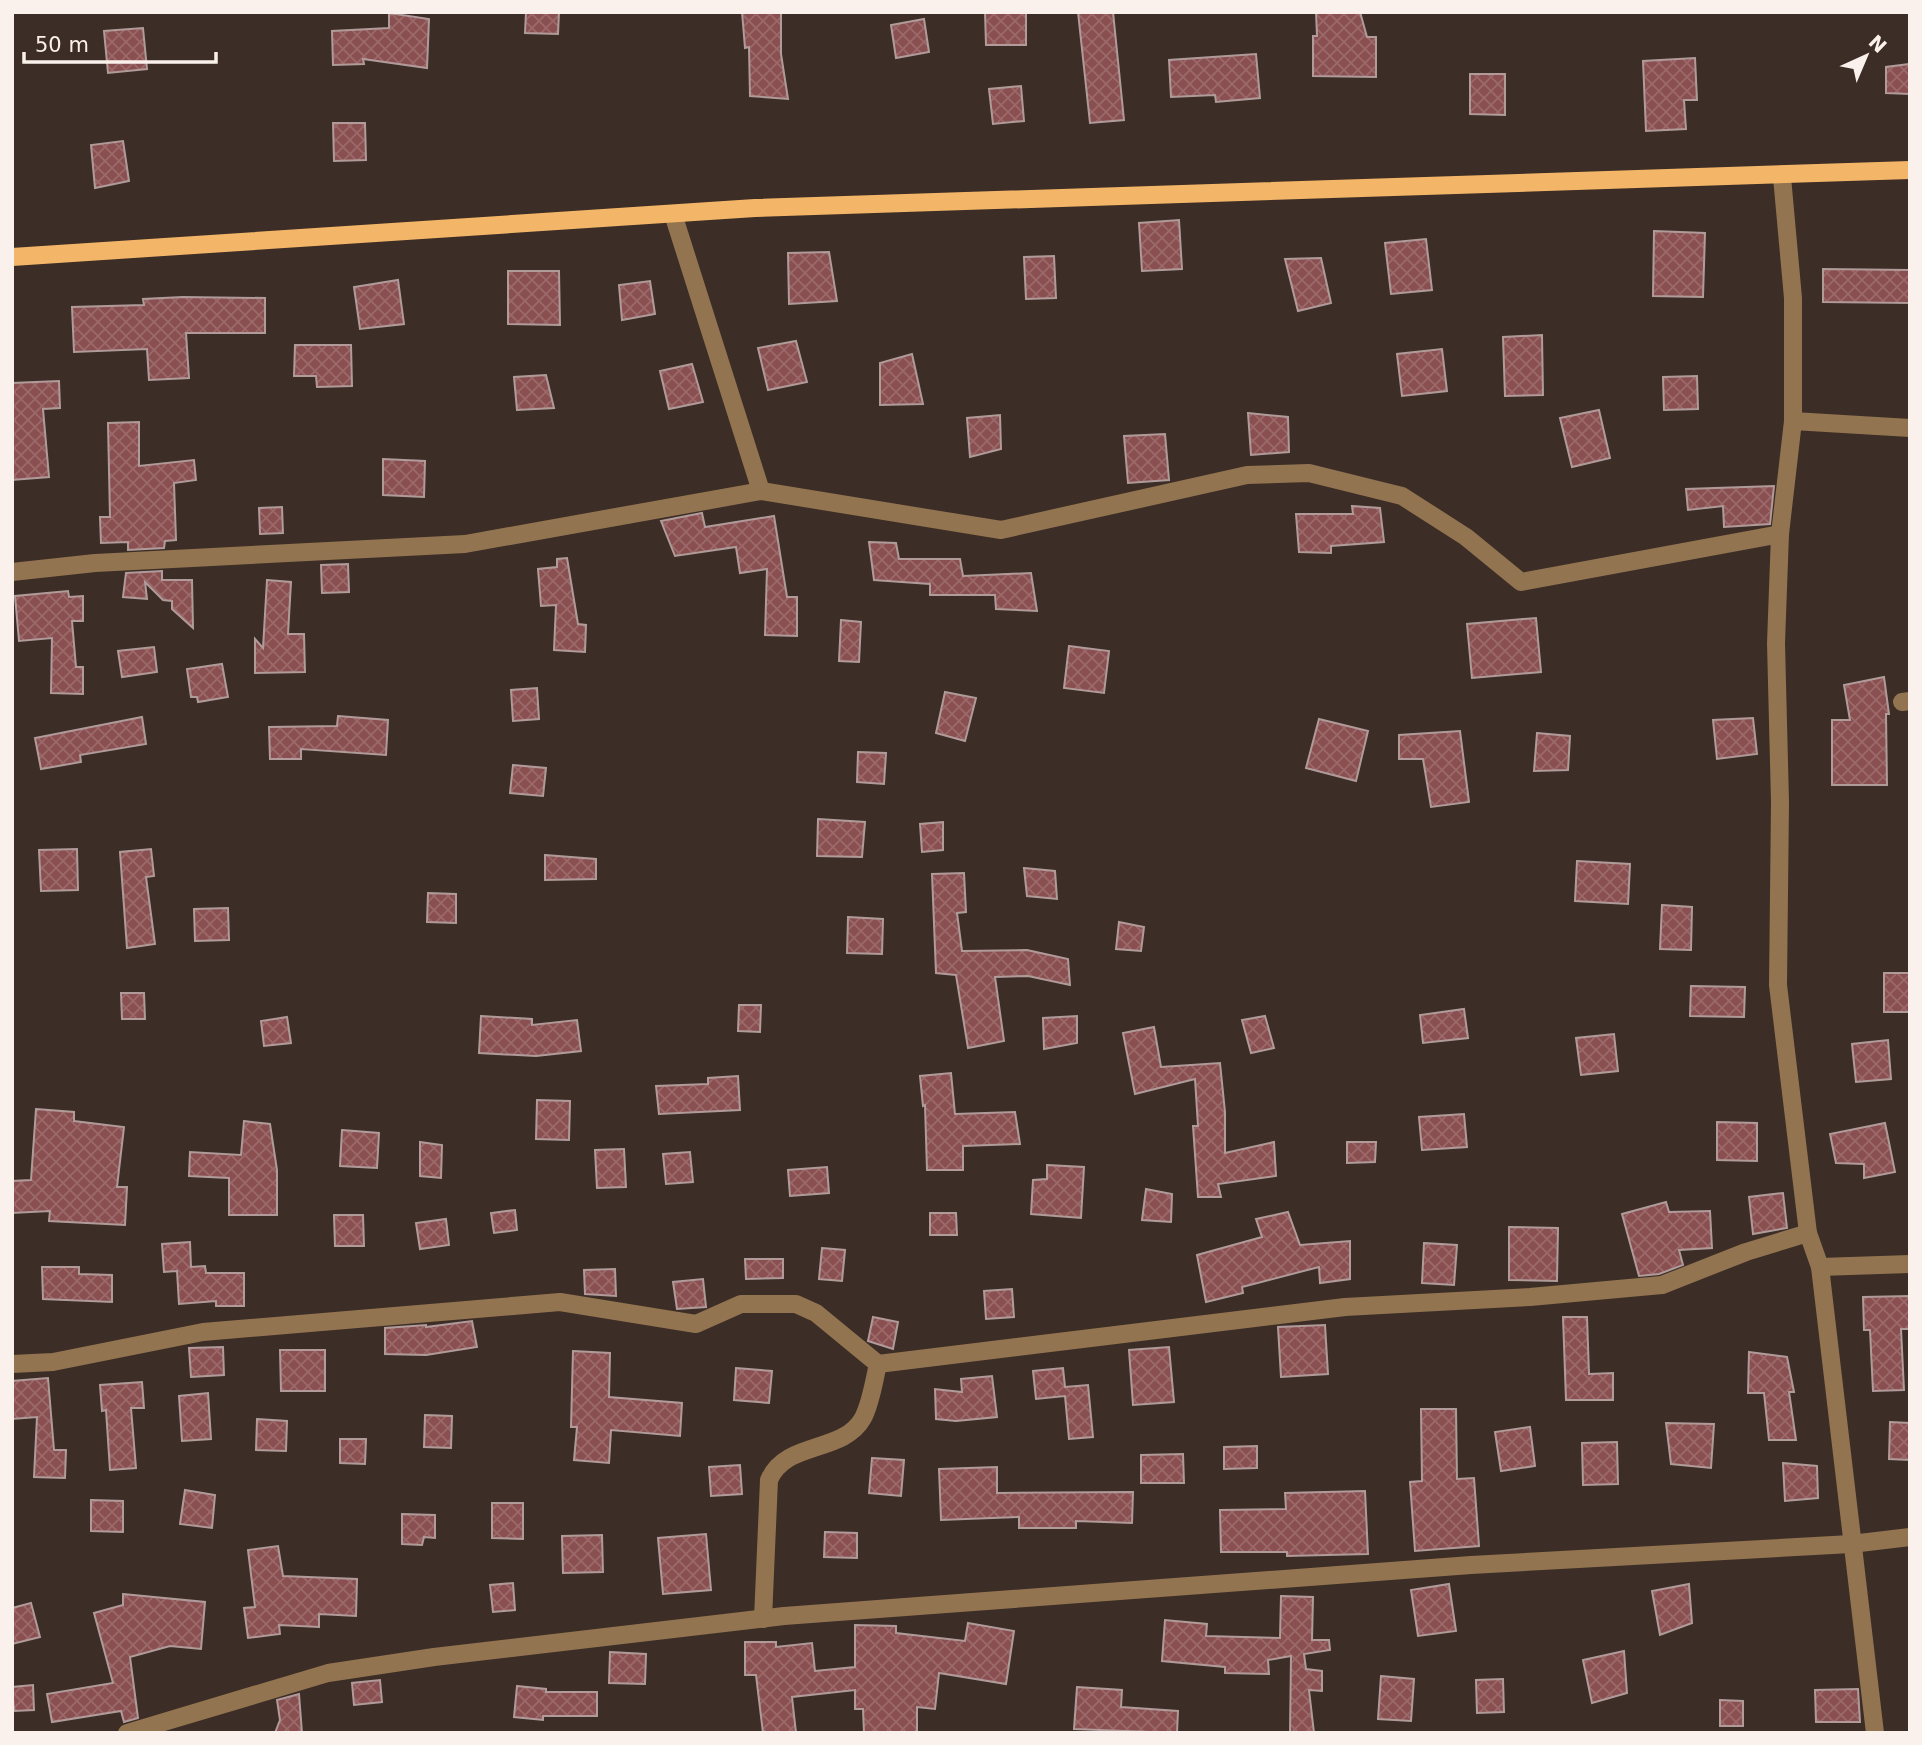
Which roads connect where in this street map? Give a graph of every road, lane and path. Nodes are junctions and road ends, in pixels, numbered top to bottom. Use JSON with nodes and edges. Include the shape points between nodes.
{"nodes":[{"id":1,"x":1910,"y":170,"type":"edge"},
{"id":2,"x":1782,"y":177,"type":"junction"},
{"id":3,"x":674,"y":214,"type":"junction"},
{"id":4,"x":12,"y":257,"type":"edge"},
{"id":5,"x":1793,"y":421,"type":"junction"},
{"id":6,"x":1910,"y":428,"type":"edge"},
{"id":7,"x":761,"y":491,"type":"junction"},
{"id":8,"x":1780,"y":534,"type":"junction"},
{"id":9,"x":12,"y":572,"type":"edge"},
{"id":10,"x":1808,"y":1233,"type":"junction"},
{"id":11,"x":1910,"y":1264,"type":"edge"},
{"id":12,"x":1819,"y":1267,"type":"junction"},
{"id":13,"x":12,"y":1364,"type":"edge"},
{"id":14,"x":878,"y":1364,"type":"junction"},
{"id":15,"x":1910,"y":1537,"type":"edge"},
{"id":16,"x":1851,"y":1544,"type":"junction"},
{"id":17,"x":763,"y":1619,"type":"junction"},
{"id":18,"x":127,"y":1733,"type":"edge"},
{"id":19,"x":1875,"y":1733,"type":"edge"}],
"edges":[{"from":1,"to":2,"type":"main road"},
{"from":2,"to":3,"type":"main road","via":[[1534,181]]},
{"from":2,"to":5,"type":"street","via":[[1793,298]]},
{"from":3,"to":4,"type":"main road"},
{"from":3,"to":7,"type":"street"},
{"from":5,"to":6,"type":"street"},
{"from":5,"to":8,"type":"street"},
{"from":7,"to":8,"type":"street","via":[[1001,530],[1247,475],[1309,473],[1402,496],[1466,537],[1521,582]]},
{"from":7,"to":9,"type":"street","via":[[464,544],[95,563]]},
{"from":8,"to":10,"type":"street","via":[[1776,643],[1778,985]]},
{"from":10,"to":12,"type":"street"},
{"from":10,"to":14,"type":"street","via":[[1662,1284],[1345,1307]]},
{"from":11,"to":12,"type":"street"},
{"from":12,"to":16,"type":"street"},
{"from":13,"to":14,"type":"street","via":[[53,1362],[203,1332],[560,1301],[696,1324],[741,1304],[796,1304],[816,1312]]},
{"from":14,"to":17,"type":"street","via":[[864,1417],[853,1429],[783,1459],[773,1470]]},
{"from":15,"to":16,"type":"street"},
{"from":16,"to":17,"type":"street","via":[[1471,1565]]},
{"from":16,"to":19,"type":"street"},
{"from":17,"to":18,"type":"street","via":[[328,1673]]}]}
